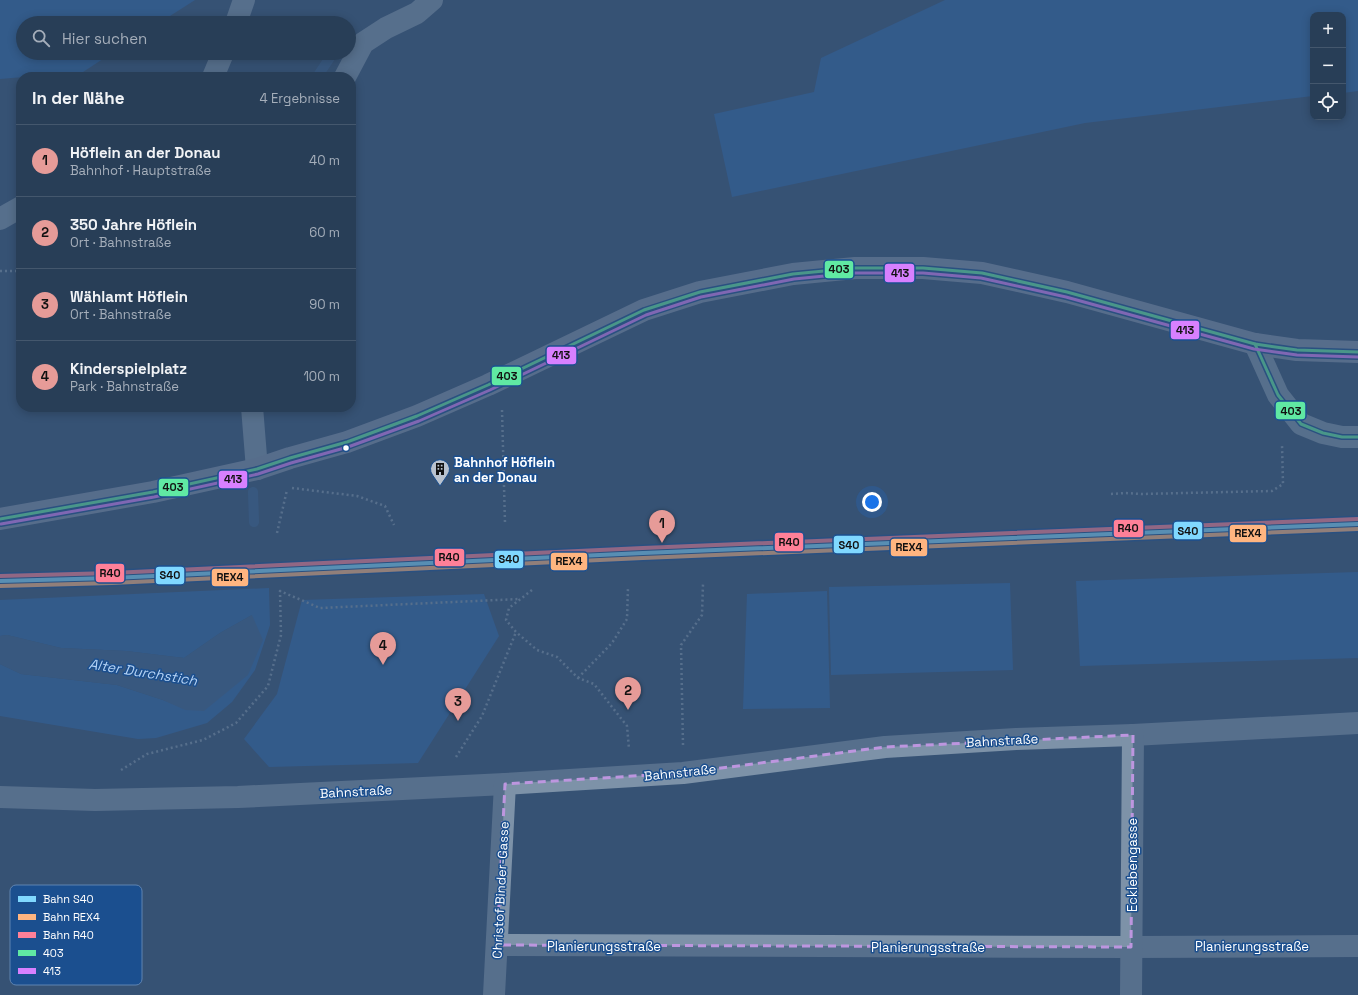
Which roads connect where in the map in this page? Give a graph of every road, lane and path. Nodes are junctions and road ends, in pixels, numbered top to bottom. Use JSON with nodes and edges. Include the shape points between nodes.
{"nodes":[{"id":1,"x":244,"y":0,"type":"edge"},
{"id":2,"x":432,"y":0,"type":"edge"},
{"id":3,"x":238,"y":16,"type":"edge"},
{"id":4,"x":356,"y":56,"type":"edge"},
{"id":5,"x":220,"y":60,"type":"edge"},
{"id":6,"x":354,"y":60,"type":"edge"},
{"id":7,"x":215,"y":72,"type":"edge"},
{"id":8,"x":348,"y":72,"type":"edge"},
{"id":9,"x":16,"y":210,"type":"edge"},
{"id":10,"x":0,"y":219,"type":"edge"},
{"id":11,"x":0,"y":271,"type":"edge"},
{"id":12,"x":16,"y":271,"type":"edge"},
{"id":13,"x":1255,"y":344,"type":"junction"},
{"id":14,"x":1358,"y":352,"type":"edge"},
{"id":15,"x":501,"y":379,"type":"junction"},
{"id":16,"x":252,"y":412,"type":"edge"},
{"id":17,"x":1358,"y":436,"type":"edge"},
{"id":18,"x":1282,"y":440,"type":"dead end"},
{"id":19,"x":257,"y":470,"type":"junction"},
{"id":20,"x":1112,"y":494,"type":"dead end"},
{"id":21,"x":0,"y":519,"type":"edge"},
{"id":22,"x":505,"y":523,"type":"dead end"},
{"id":23,"x":394,"y":525,"type":"dead end"},
{"id":24,"x":277,"y":533,"type":"dead end"},
{"id":25,"x":703,"y":584,"type":"dead end"},
{"id":26,"x":628,"y":587,"type":"dead end"},
{"id":27,"x":532,"y":590,"type":"dead end"},
{"id":28,"x":520,"y":599,"type":"junction"},
{"id":29,"x":516,"y":632,"type":"junction"},
{"id":30,"x":578,"y":678,"type":"junction"},
{"id":31,"x":1358,"y":722,"type":"edge"},
{"id":32,"x":1133,"y":735,"type":"junction"},
{"id":33,"x":683,"y":773,"type":"junction"},
{"id":34,"x":632,"y":777,"type":"junction"},
{"id":35,"x":505,"y":784,"type":"junction"},
{"id":36,"x":436,"y":787,"type":"junction"},
{"id":37,"x":0,"y":797,"type":"edge"},
{"id":38,"x":95,"y":800,"type":"junction"},
{"id":39,"x":497,"y":946,"type":"junction"},
{"id":40,"x":1358,"y":946,"type":"edge"},
{"id":41,"x":1131,"y":947,"type":"junction"},
{"id":42,"x":494,"y":995,"type":"edge"},
{"id":43,"x":1131,"y":995,"type":"edge"}],
"edges":[{"from":1,"to":3,"type":"street"},
{"from":2,"to":4,"type":"street","via":[[417,13],[363,43]]},
{"from":5,"to":7,"type":"street"},
{"from":6,"to":8,"type":"street"},
{"from":9,"to":10,"type":"street"},
{"from":11,"to":12,"type":"path"},
{"from":13,"to":14,"type":"main road","via":[[1298,350]]},
{"from":13,"to":15,"type":"main road","via":[[1067,292],[982,273],[922,268],[855,268],[793,274],[700,292],[644,310]]},
{"from":13,"to":17,"type":"street","via":[[1278,395],[1301,424],[1323,433],[1342,437]]},
{"from":15,"to":19,"type":"main road","via":[[417,416],[348,442]]},
{"from":15,"to":22,"type":"path"},
{"from":16,"to":19,"type":"street"},
{"from":18,"to":20,"type":"path","via":[[1283,484],[1272,491]]},
{"from":19,"to":21,"type":"main road","via":[[153,492]]},
{"from":23,"to":24,"type":"path","via":[[385,506],[357,496],[287,488]]},
{"from":25,"to":33,"type":"path","via":[[702,615],[681,645]]},
{"from":26,"to":30,"type":"path","via":[[627,619],[612,643]]},
{"from":27,"to":28,"type":"path"},
{"from":28,"to":29,"type":"path","via":[[509,608],[506,620]]},
{"from":28,"to":38,"type":"path","via":[[320,608],[280,591],[281,634],[268,686],[241,718],[203,740],[147,754],[113,775]]},
{"from":29,"to":30,"type":"path","via":[[537,650],[557,657]]},
{"from":29,"to":36,"type":"path","via":[[482,716]]},
{"from":30,"to":34,"type":"path","via":[[594,684],[627,726]]},
{"from":31,"to":32,"type":"street","name":"Bahnstraße"},
{"from":32,"to":33,"type":"street","name":"Bahnstraße","via":[[885,747]]},
{"from":32,"to":41,"type":"street","name":"Ecklebengasse"},
{"from":33,"to":34,"type":"street","name":"Bahnstraße"},
{"from":34,"to":35,"type":"street","name":"Bahnstraße"},
{"from":35,"to":36,"type":"street","name":"Bahnstraße"},
{"from":35,"to":39,"type":"street","name":"Christof Binder-Gasse"},
{"from":36,"to":38,"type":"street","name":"Bahnstraße","via":[[238,797]]},
{"from":37,"to":38,"type":"street","name":"Bahnstraße"},
{"from":39,"to":41,"type":"street","name":"Planierungsstraße"},
{"from":39,"to":42,"type":"street","name":"Christof Binder-Gasse"},
{"from":40,"to":41,"type":"street","name":"Planierungsstraße"},
{"from":41,"to":43,"type":"street","name":"Ecklebengasse"}]}
